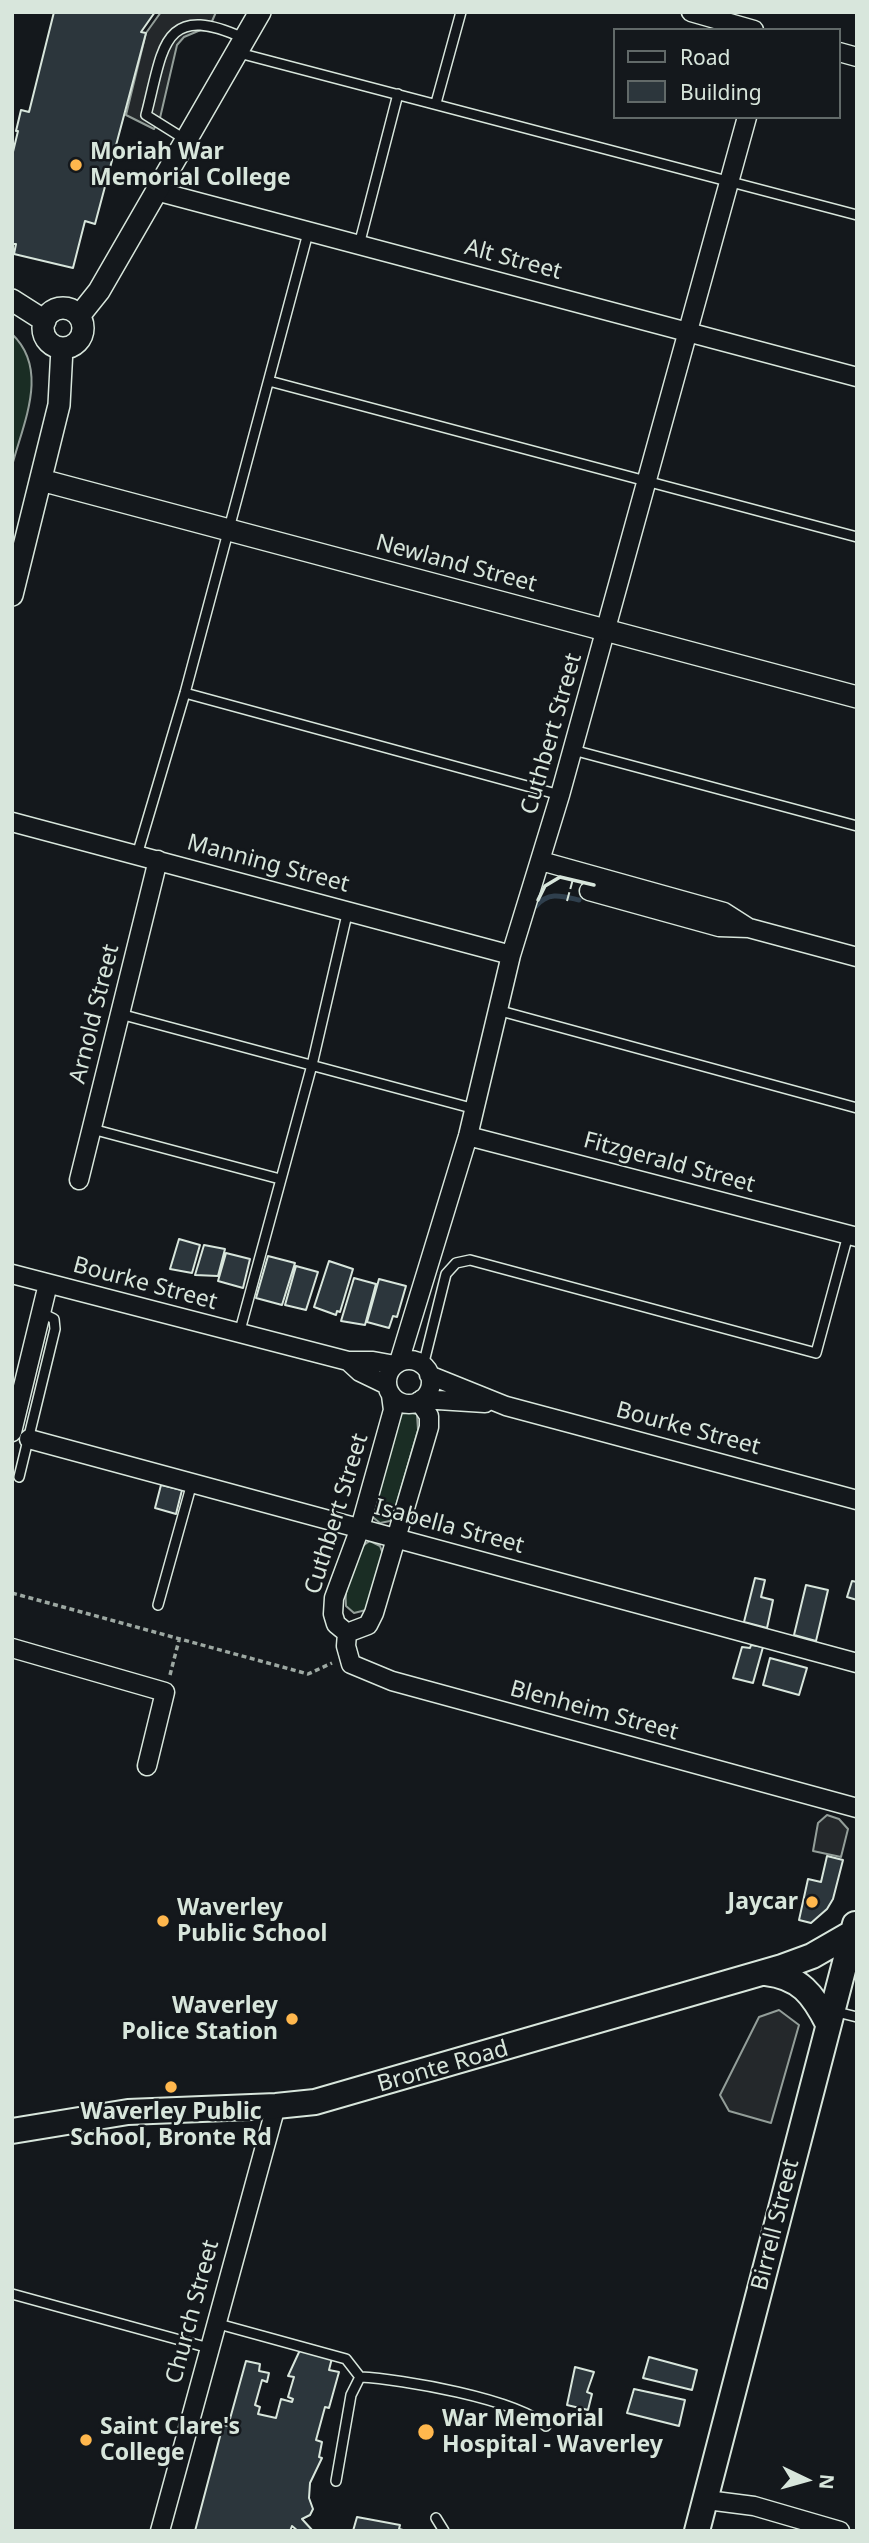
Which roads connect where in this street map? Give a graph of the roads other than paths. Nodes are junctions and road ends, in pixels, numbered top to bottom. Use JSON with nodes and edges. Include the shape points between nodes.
{"nodes":[{"id":1,"x":260,"y":12,"type":"edge"},
{"id":2,"x":461,"y":12,"type":"edge"},
{"id":3,"x":691,"y":12,"type":"edge"},
{"id":4,"x":747,"y":28,"type":"edge"},
{"id":5,"x":241,"y":46,"type":"junction"},
{"id":6,"x":398,"y":94,"type":"junction"},
{"id":7,"x":436,"y":103,"type":"junction"},
{"id":8,"x":746,"y":119,"type":"edge"},
{"id":9,"x":186,"y":140,"type":"junction"},
{"id":10,"x":729,"y":183,"type":"junction"},
{"id":11,"x":156,"y":191,"type":"junction"},
{"id":12,"x":857,"y":215,"type":"edge"},
{"id":13,"x":308,"y":233,"type":"junction"},
{"id":14,"x":359,"y":245,"type":"junction"},
{"id":15,"x":12,"y":300,"type":"edge"},
{"id":16,"x":79,"y":316,"type":"junction"},
{"id":17,"x":45,"y":321,"type":"junction"},
{"id":18,"x":688,"y":332,"type":"junction"},
{"id":19,"x":62,"y":348,"type":"junction"},
{"id":20,"x":857,"y":377,"type":"edge"},
{"id":21,"x":269,"y":381,"type":"junction"},
{"id":22,"x":41,"y":480,"type":"junction"},
{"id":23,"x":648,"y":481,"type":"junction"},
{"id":24,"x":229,"y":530,"type":"junction"},
{"id":25,"x":857,"y":537,"type":"edge"},
{"id":26,"x":12,"y":596,"type":"edge"},
{"id":27,"x":606,"y":631,"type":"junction"},
{"id":28,"x":185,"y":693,"type":"junction"},
{"id":29,"x":857,"y":697,"type":"edge"},
{"id":30,"x":573,"y":750,"type":"junction"},
{"id":31,"x":560,"y":795,"type":"junction"},
{"id":32,"x":12,"y":822,"type":"edge"},
{"id":33,"x":857,"y":825,"type":"edge"},
{"id":34,"x":137,"y":855,"type":"junction"},
{"id":35,"x":158,"y":860,"type":"junction"},
{"id":36,"x":541,"y":860,"type":"junction"},
{"id":37,"x":589,"y":891,"type":"dead end"},
{"id":38,"x":348,"y":910,"type":"junction"},
{"id":39,"x":749,"y":928,"type":"junction"},
{"id":40,"x":511,"y":956,"type":"junction"},
{"id":41,"x":857,"y":957,"type":"edge"},
{"id":42,"x":497,"y":1010,"type":"junction"},
{"id":43,"x":120,"y":1014,"type":"junction"},
{"id":44,"x":312,"y":1065,"type":"junction"},
{"id":45,"x":857,"y":1108,"type":"edge"},
{"id":46,"x":475,"y":1109,"type":"junction"},
{"id":47,"x":92,"y":1129,"type":"junction"},
{"id":48,"x":468,"y":1136,"type":"junction"},
{"id":49,"x":280,"y":1179,"type":"junction"},
{"id":50,"x":79,"y":1180,"type":"dead end"},
{"id":51,"x":852,"y":1236,"type":"edge"},
{"id":52,"x":12,"y":1275,"type":"edge"},
{"id":53,"x":48,"y":1284,"type":"junction"},
{"id":54,"x":239,"y":1334,"type":"junction"},
{"id":55,"x":348,"y":1361,"type":"junction"},
{"id":56,"x":397,"y":1364,"type":"junction"},
{"id":57,"x":426,"y":1370,"type":"junction"},
{"id":58,"x":389,"y":1390,"type":"junction"},
{"id":59,"x":421,"y":1400,"type":"junction"},
{"id":60,"x":506,"y":1406,"type":"junction"},
{"id":61,"x":20,"y":1435,"type":"edge"},
{"id":62,"x":19,"y":1477,"type":"dead end"},
{"id":63,"x":192,"y":1483,"type":"junction"},
{"id":64,"x":857,"y":1500,"type":"edge"},
{"id":65,"x":360,"y":1528,"type":"junction"},
{"id":66,"x":397,"y":1538,"type":"junction"},
{"id":67,"x":158,"y":1605,"type":"dead end"},
{"id":68,"x":347,"y":1633,"type":"junction"},
{"id":69,"x":12,"y":1648,"type":"edge"},
{"id":70,"x":857,"y":1663,"type":"edge"},
{"id":71,"x":147,"y":1766,"type":"dead end"},
{"id":72,"x":857,"y":1808,"type":"edge"},
{"id":73,"x":855,"y":1928,"type":"edge"},
{"id":74,"x":763,"y":1973,"type":"junction"},
{"id":75,"x":830,"y":2017,"type":"junction"},
{"id":76,"x":857,"y":2017,"type":"edge"},
{"id":77,"x":276,"y":2106,"type":"junction"},
{"id":78,"x":12,"y":2131,"type":"edge"},
{"id":79,"x":12,"y":2294,"type":"edge"},
{"id":80,"x":215,"y":2323,"type":"junction"},
{"id":81,"x":209,"y":2348,"type":"junction"},
{"id":82,"x":360,"y":2377,"type":"junction"},
{"id":83,"x":546,"y":2426,"type":"dead end"},
{"id":84,"x":336,"y":2481,"type":"dead end"},
{"id":85,"x":707,"y":2500,"type":"junction"},
{"id":86,"x":436,"y":2518,"type":"dead end"},
{"id":87,"x":160,"y":2531,"type":"edge"},
{"id":88,"x":444,"y":2531,"type":"edge"},
{"id":89,"x":697,"y":2531,"type":"edge"},
{"id":90,"x":840,"y":2531,"type":"edge"}],
"edges":[{"from":1,"to":5,"type":"street"},
{"from":2,"to":7,"type":"lane"},
{"from":3,"to":4,"type":"street"},
{"from":5,"to":6,"type":"lane"},
{"from":5,"to":9,"type":"street"},
{"from":5,"to":9,"type":"lane","via":[[212,23],[198,20],[183,24],[172,34],[146,115]]},
{"from":6,"to":7,"type":"lane"},
{"from":6,"to":14,"type":"lane"},
{"from":7,"to":10,"type":"lane"},
{"from":8,"to":10,"type":"street","name":"Cuthbert Street"},
{"from":9,"to":11,"type":"street"},
{"from":10,"to":12,"type":"lane"},
{"from":10,"to":18,"type":"street","name":"Cuthbert Street"},
{"from":11,"to":13,"type":"street","name":"Alt Street"},
{"from":11,"to":16,"type":"street","via":[[99,291]]},
{"from":13,"to":14,"type":"street","name":"Alt Street"},
{"from":13,"to":21,"type":"lane"},
{"from":14,"to":18,"type":"street","name":"Alt Street"},
{"from":15,"to":17,"type":"street"},
{"from":16,"to":17,"type":"street","via":[[60,309]]},
{"from":16,"to":19,"type":"street","via":[[83,328],[79,340]]},
{"from":17,"to":19,"type":"street","via":[[47,339]]},
{"from":18,"to":20,"type":"street","name":"Alt Street"},
{"from":18,"to":23,"type":"street","name":"Cuthbert Street"},
{"from":19,"to":22,"type":"street","via":[[59,405]]},
{"from":21,"to":23,"type":"lane"},
{"from":21,"to":24,"type":"lane"},
{"from":22,"to":24,"type":"street","name":"Newland Street"},
{"from":22,"to":26,"type":"street"},
{"from":23,"to":25,"type":"lane"},
{"from":23,"to":27,"type":"street","name":"Cuthbert Street"},
{"from":24,"to":27,"type":"street","name":"Newland Street"},
{"from":24,"to":28,"type":"lane"},
{"from":27,"to":29,"type":"street","name":"Newland Street"},
{"from":27,"to":30,"type":"street","name":"Cuthbert Street"},
{"from":28,"to":31,"type":"lane"},
{"from":28,"to":34,"type":"lane"},
{"from":30,"to":31,"type":"street","name":"Cuthbert Street"},
{"from":30,"to":33,"type":"lane"},
{"from":31,"to":36,"type":"street","name":"Cuthbert Street"},
{"from":32,"to":34,"type":"street","name":"Manning Street"},
{"from":34,"to":35,"type":"street","name":"Manning Street"},
{"from":35,"to":38,"type":"street","name":"Manning Street"},
{"from":35,"to":43,"type":"street","name":"Arnold Street"},
{"from":36,"to":39,"type":"street","via":[[724,912]]},
{"from":36,"to":40,"type":"street","name":"Cuthbert Street"},
{"from":37,"to":39,"type":"street","via":[[719,928]]},
{"from":38,"to":40,"type":"street","name":"Manning Street"},
{"from":38,"to":44,"type":"lane"},
{"from":39,"to":41,"type":"street"},
{"from":40,"to":42,"type":"street","name":"Cuthbert Street"},
{"from":42,"to":45,"type":"lane"},
{"from":42,"to":46,"type":"street","name":"Cuthbert Street"},
{"from":43,"to":44,"type":"lane"},
{"from":43,"to":47,"type":"street","name":"Arnold Street"},
{"from":44,"to":46,"type":"lane"},
{"from":44,"to":49,"type":"lane"},
{"from":46,"to":48,"type":"street","name":"Cuthbert Street"},
{"from":47,"to":49,"type":"lane"},
{"from":47,"to":50,"type":"street","name":"Arnold Street"},
{"from":48,"to":51,"type":"street","name":"Fitzgerald Street"},
{"from":48,"to":56,"type":"street","name":"Cuthbert Street"},
{"from":49,"to":54,"type":"lane"},
{"from":51,"to":57,"type":"lane","via":[[816,1353],[470,1259],[456,1263],[446,1273]]},
{"from":52,"to":53,"type":"street","name":"Bourke Street"},
{"from":53,"to":54,"type":"street","name":"Bourke Street"},
{"from":53,"to":61,"type":"street"},
{"from":54,"to":55,"type":"street","name":"Bourke Street"},
{"from":55,"to":56,"type":"street","name":"Bourke Street"},
{"from":55,"to":58,"type":"street","name":"Bourke Street"},
{"from":56,"to":57,"type":"street","via":[[412,1360]]},
{"from":56,"to":58,"type":"street","via":[[387,1376]]},
{"from":57,"to":59,"type":"street","via":[[430,1388]]},
{"from":57,"to":60,"type":"street","name":"Bourke Street"},
{"from":58,"to":59,"type":"street","via":[[401,1402]]},
{"from":58,"to":65,"type":"street","name":"Cuthbert Street","via":[[393,1410]]},
{"from":59,"to":60,"type":"street","name":"Bourke Street"},
{"from":59,"to":66,"type":"street","via":[[429,1427]]},
{"from":60,"to":64,"type":"street","name":"Bourke Street"},
{"from":61,"to":62,"type":"lane"},
{"from":61,"to":63,"type":"street","name":"Isabella Street"},
{"from":63,"to":65,"type":"street","name":"Isabella Street"},
{"from":63,"to":67,"type":"lane"},
{"from":65,"to":66,"type":"street","name":"Isabella Street"},
{"from":65,"to":68,"type":"street","name":"Cuthbert Street","via":[[334,1598],[336,1625]]},
{"from":66,"to":68,"type":"street","via":[[368,1625]]},
{"from":66,"to":70,"type":"street","name":"Isabella Street"},
{"from":68,"to":72,"type":"street","name":"Blenheim Street","via":[[351,1664],[392,1682]]},
{"from":69,"to":71,"type":"street","via":[[166,1692]]},
{"from":73,"to":74,"type":"main road","name":"Bronte Road","via":[[812,1956]]},
{"from":73,"to":75,"type":"main road","name":"Birrell Street"},
{"from":74,"to":75,"type":"main road","via":[[784,1975],[800,1983]]},
{"from":74,"to":77,"type":"main road","name":"Bronte Road","via":[[353,2093]]},
{"from":75,"to":76,"type":"lane"},
{"from":75,"to":85,"type":"main road","name":"Birrell Street"},
{"from":77,"to":78,"type":"main road","name":"Bronte Road","via":[[128,2112]]},
{"from":77,"to":80,"type":"street","name":"Church Street"},
{"from":79,"to":81,"type":"lane"},
{"from":80,"to":81,"type":"street","name":"Church Street"},
{"from":80,"to":82,"type":"lane","via":[[346,2359]]},
{"from":81,"to":87,"type":"street","name":"Church Street"},
{"from":82,"to":83,"type":"lane","via":[[397,2379],[507,2406],[535,2415]]},
{"from":82,"to":84,"type":"lane","via":[[351,2395]]},
{"from":85,"to":89,"type":"main road","name":"Birrell Street"},
{"from":85,"to":90,"type":"street","via":[[754,2507]]},
{"from":86,"to":88,"type":"lane"}]}
